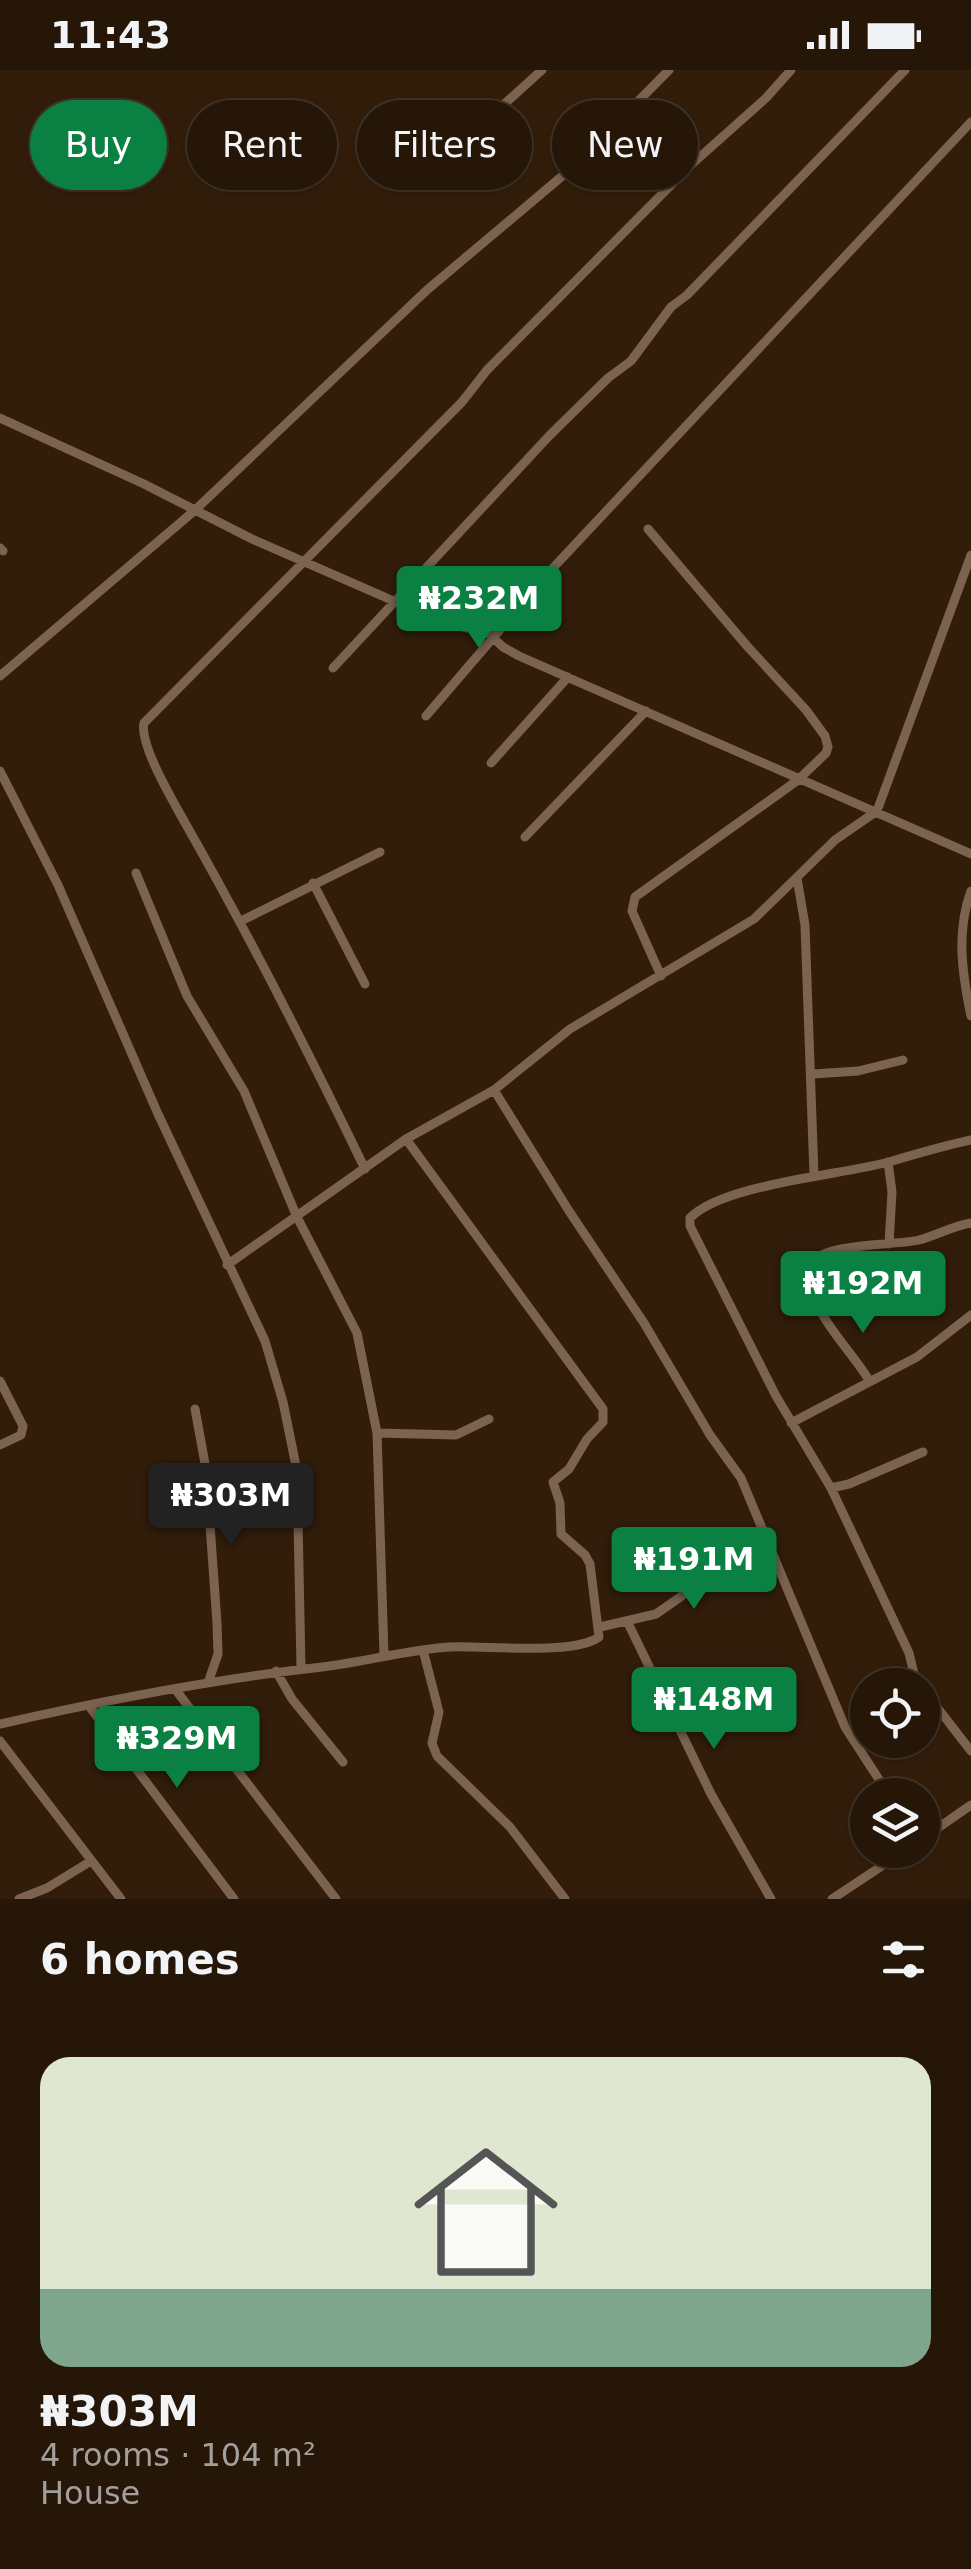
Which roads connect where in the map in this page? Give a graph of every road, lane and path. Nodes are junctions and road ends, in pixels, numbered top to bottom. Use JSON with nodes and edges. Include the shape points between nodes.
{"nodes":[{"id":1,"x":542,"y":70,"type":"edge"},
{"id":2,"x":669,"y":70,"type":"edge"},
{"id":3,"x":791,"y":70,"type":"edge"},
{"id":4,"x":905,"y":70,"type":"edge"},
{"id":5,"x":509,"y":100,"type":"edge"},
{"id":6,"x":971,"y":122,"type":"edge"},
{"id":7,"x":0,"y":418,"type":"edge"},
{"id":8,"x":194,"y":511,"type":"junction"},
{"id":9,"x":648,"y":529,"type":"dead end"},
{"id":10,"x":971,"y":555,"type":"edge"},
{"id":11,"x":304,"y":561,"type":"junction"},
{"id":12,"x":396,"y":601,"type":"junction"},
{"id":13,"x":494,"y":638,"type":"junction"},
{"id":14,"x":333,"y":668,"type":"dead end"},
{"id":15,"x":0,"y":676,"type":"edge"},
{"id":16,"x":568,"y":677,"type":"junction"},
{"id":17,"x":646,"y":711,"type":"junction"},
{"id":18,"x":426,"y":716,"type":"dead end"},
{"id":19,"x":491,"y":763,"type":"dead end"},
{"id":20,"x":0,"y":771,"type":"edge"},
{"id":21,"x":798,"y":780,"type":"junction"},
{"id":22,"x":877,"y":811,"type":"junction"},
{"id":23,"x":525,"y":837,"type":"dead end"},
{"id":24,"x":380,"y":852,"type":"dead end"},
{"id":25,"x":971,"y":854,"type":"edge"},
{"id":26,"x":136,"y":873,"type":"dead end"},
{"id":27,"x":798,"y":878,"type":"junction"},
{"id":28,"x":313,"y":883,"type":"junction"},
{"id":29,"x":971,"y":890,"type":"edge"},
{"id":30,"x":241,"y":920,"type":"junction"},
{"id":31,"x":661,"y":976,"type":"junction"},
{"id":32,"x":365,"y":984,"type":"dead end"},
{"id":33,"x":971,"y":1016,"type":"edge"},
{"id":34,"x":903,"y":1060,"type":"dead end"},
{"id":35,"x":813,"y":1074,"type":"junction"},
{"id":36,"x":494,"y":1090,"type":"junction"},
{"id":37,"x":406,"y":1140,"type":"junction"},
{"id":38,"x":971,"y":1140,"type":"edge"},
{"id":39,"x":888,"y":1162,"type":"junction"},
{"id":40,"x":364,"y":1169,"type":"junction"},
{"id":41,"x":814,"y":1175,"type":"junction"},
{"id":42,"x":297,"y":1217,"type":"junction"},
{"id":43,"x":971,"y":1223,"type":"edge"},
{"id":44,"x":890,"y":1244,"type":"junction"},
{"id":45,"x":227,"y":1265,"type":"junction"},
{"id":46,"x":971,"y":1315,"type":"edge"},
{"id":47,"x":868,"y":1380,"type":"junction"},
{"id":48,"x":0,"y":1382,"type":"edge"},
{"id":49,"x":194,"y":1409,"type":"dead end"},
{"id":50,"x":488,"y":1419,"type":"dead end"},
{"id":51,"x":791,"y":1423,"type":"junction"},
{"id":52,"x":377,"y":1434,"type":"junction"},
{"id":53,"x":0,"y":1444,"type":"edge"},
{"id":54,"x":923,"y":1452,"type":"dead end"},
{"id":55,"x":831,"y":1488,"type":"junction"},
{"id":56,"x":768,"y":1542,"type":"junction"},
{"id":57,"x":628,"y":1621,"type":"junction"},
{"id":58,"x":600,"y":1627,"type":"junction"},
{"id":59,"x":423,"y":1650,"type":"junction"},
{"id":60,"x":384,"y":1655,"type":"junction"},
{"id":61,"x":301,"y":1668,"type":"junction"},
{"id":62,"x":914,"y":1668,"type":"edge"},
{"id":63,"x":276,"y":1670,"type":"junction"},
{"id":64,"x":208,"y":1683,"type":"junction"},
{"id":65,"x":175,"y":1689,"type":"junction"},
{"id":66,"x":89,"y":1706,"type":"junction"},
{"id":67,"x":940,"y":1711,"type":"edge"},
{"id":68,"x":0,"y":1724,"type":"edge"},
{"id":69,"x":0,"y":1741,"type":"edge"},
{"id":70,"x":971,"y":1751,"type":"edge"},
{"id":71,"x":343,"y":1762,"type":"dead end"},
{"id":72,"x":878,"y":1778,"type":"edge"},
{"id":73,"x":971,"y":1805,"type":"edge"},
{"id":74,"x":940,"y":1826,"type":"edge"},
{"id":75,"x":91,"y":1862,"type":"junction"},
{"id":76,"x":879,"y":1868,"type":"edge"},
{"id":77,"x":19,"y":1899,"type":"edge"},
{"id":78,"x":122,"y":1899,"type":"edge"},
{"id":79,"x":234,"y":1899,"type":"edge"},
{"id":80,"x":336,"y":1899,"type":"edge"},
{"id":81,"x":565,"y":1899,"type":"edge"},
{"id":82,"x":772,"y":1899,"type":"edge"},
{"id":83,"x":832,"y":1899,"type":"edge"}],
"edges":[{"from":1,"to":5,"type":"street"},
{"from":2,"to":8,"type":"street","via":[[574,167],[427,290]]},
{"from":3,"to":11,"type":"street"},
{"from":4,"to":12,"type":"street"},
{"from":6,"to":13,"type":"street"},
{"from":7,"to":8,"type":"street"},
{"from":8,"to":11,"type":"street"},
{"from":8,"to":15,"type":"street"},
{"from":9,"to":21,"type":"street","via":[[825,736],[826,753]]},
{"from":10,"to":22,"type":"street"},
{"from":11,"to":12,"type":"street"},
{"from":11,"to":30,"type":"street","via":[[142,731]]},
{"from":12,"to":13,"type":"street"},
{"from":12,"to":14,"type":"street"},
{"from":13,"to":16,"type":"street"},
{"from":13,"to":18,"type":"street"},
{"from":16,"to":17,"type":"street"},
{"from":16,"to":19,"type":"street"},
{"from":17,"to":21,"type":"street"},
{"from":17,"to":23,"type":"street"},
{"from":20,"to":45,"type":"street","via":[[58,885]]},
{"from":21,"to":22,"type":"street"},
{"from":21,"to":31,"type":"street","via":[[635,897],[632,910]]},
{"from":22,"to":25,"type":"street"},
{"from":22,"to":27,"type":"street","via":[[835,840]]},
{"from":24,"to":28,"type":"street"},
{"from":26,"to":42,"type":"street","via":[[187,996],[244,1092]]},
{"from":27,"to":31,"type":"street","via":[[754,920]]},
{"from":27,"to":35,"type":"street"},
{"from":28,"to":30,"type":"street"},
{"from":28,"to":32,"type":"street"},
{"from":29,"to":33,"type":"street","via":[[960,938]]},
{"from":30,"to":40,"type":"street"},
{"from":31,"to":36,"type":"street","via":[[570,1029]]},
{"from":34,"to":35,"type":"street"},
{"from":35,"to":41,"type":"street"},
{"from":36,"to":37,"type":"street"},
{"from":36,"to":56,"type":"street","via":[[742,1478]]},
{"from":37,"to":40,"type":"street"},
{"from":37,"to":58,"type":"street","via":[[603,1410],[602,1422],[553,1482],[562,1534],[590,1564]]},
{"from":38,"to":39,"type":"street"},
{"from":39,"to":41,"type":"street"},
{"from":39,"to":44,"type":"street"},
{"from":40,"to":42,"type":"street"},
{"from":41,"to":51,"type":"street","via":[[731,1196],[690,1218]]},
{"from":42,"to":45,"type":"street"},
{"from":42,"to":52,"type":"street","via":[[357,1333]]},
{"from":43,"to":44,"type":"street"},
{"from":44,"to":47,"type":"street","via":[[823,1252],[808,1267],[827,1321]]},
{"from":45,"to":61,"type":"street","via":[[265,1341],[298,1471]]},
{"from":46,"to":47,"type":"street","via":[[918,1357]]},
{"from":47,"to":51,"type":"street"},
{"from":48,"to":53,"type":"street","via":[[24,1426],[21,1435]]},
{"from":49,"to":64,"type":"street","via":[[206,1470],[218,1623],[218,1654]]},
{"from":50,"to":52,"type":"street","via":[[456,1435]]},
{"from":51,"to":55,"type":"street"},
{"from":52,"to":60,"type":"street"},
{"from":54,"to":55,"type":"street"},
{"from":55,"to":62,"type":"street"},
{"from":56,"to":57,"type":"street","via":[[656,1614]]},
{"from":56,"to":72,"type":"street","via":[[845,1727]]},
{"from":57,"to":58,"type":"street"},
{"from":57,"to":82,"type":"street","via":[[711,1794]]},
{"from":58,"to":59,"type":"street","via":[[599,1637],[584,1643]]},
{"from":59,"to":60,"type":"street"},
{"from":59,"to":81,"type":"street","via":[[439,1712],[432,1732],[436,1756],[510,1827]]},
{"from":60,"to":61,"type":"street"},
{"from":61,"to":63,"type":"street"},
{"from":63,"to":64,"type":"street"},
{"from":63,"to":71,"type":"street"},
{"from":64,"to":65,"type":"street"},
{"from":65,"to":66,"type":"street"},
{"from":65,"to":80,"type":"street"},
{"from":66,"to":68,"type":"street"},
{"from":66,"to":79,"type":"street"},
{"from":67,"to":70,"type":"street"},
{"from":69,"to":75,"type":"street"},
{"from":73,"to":74,"type":"street"},
{"from":75,"to":77,"type":"street"},
{"from":75,"to":78,"type":"street"},
{"from":76,"to":83,"type":"street"}]}
